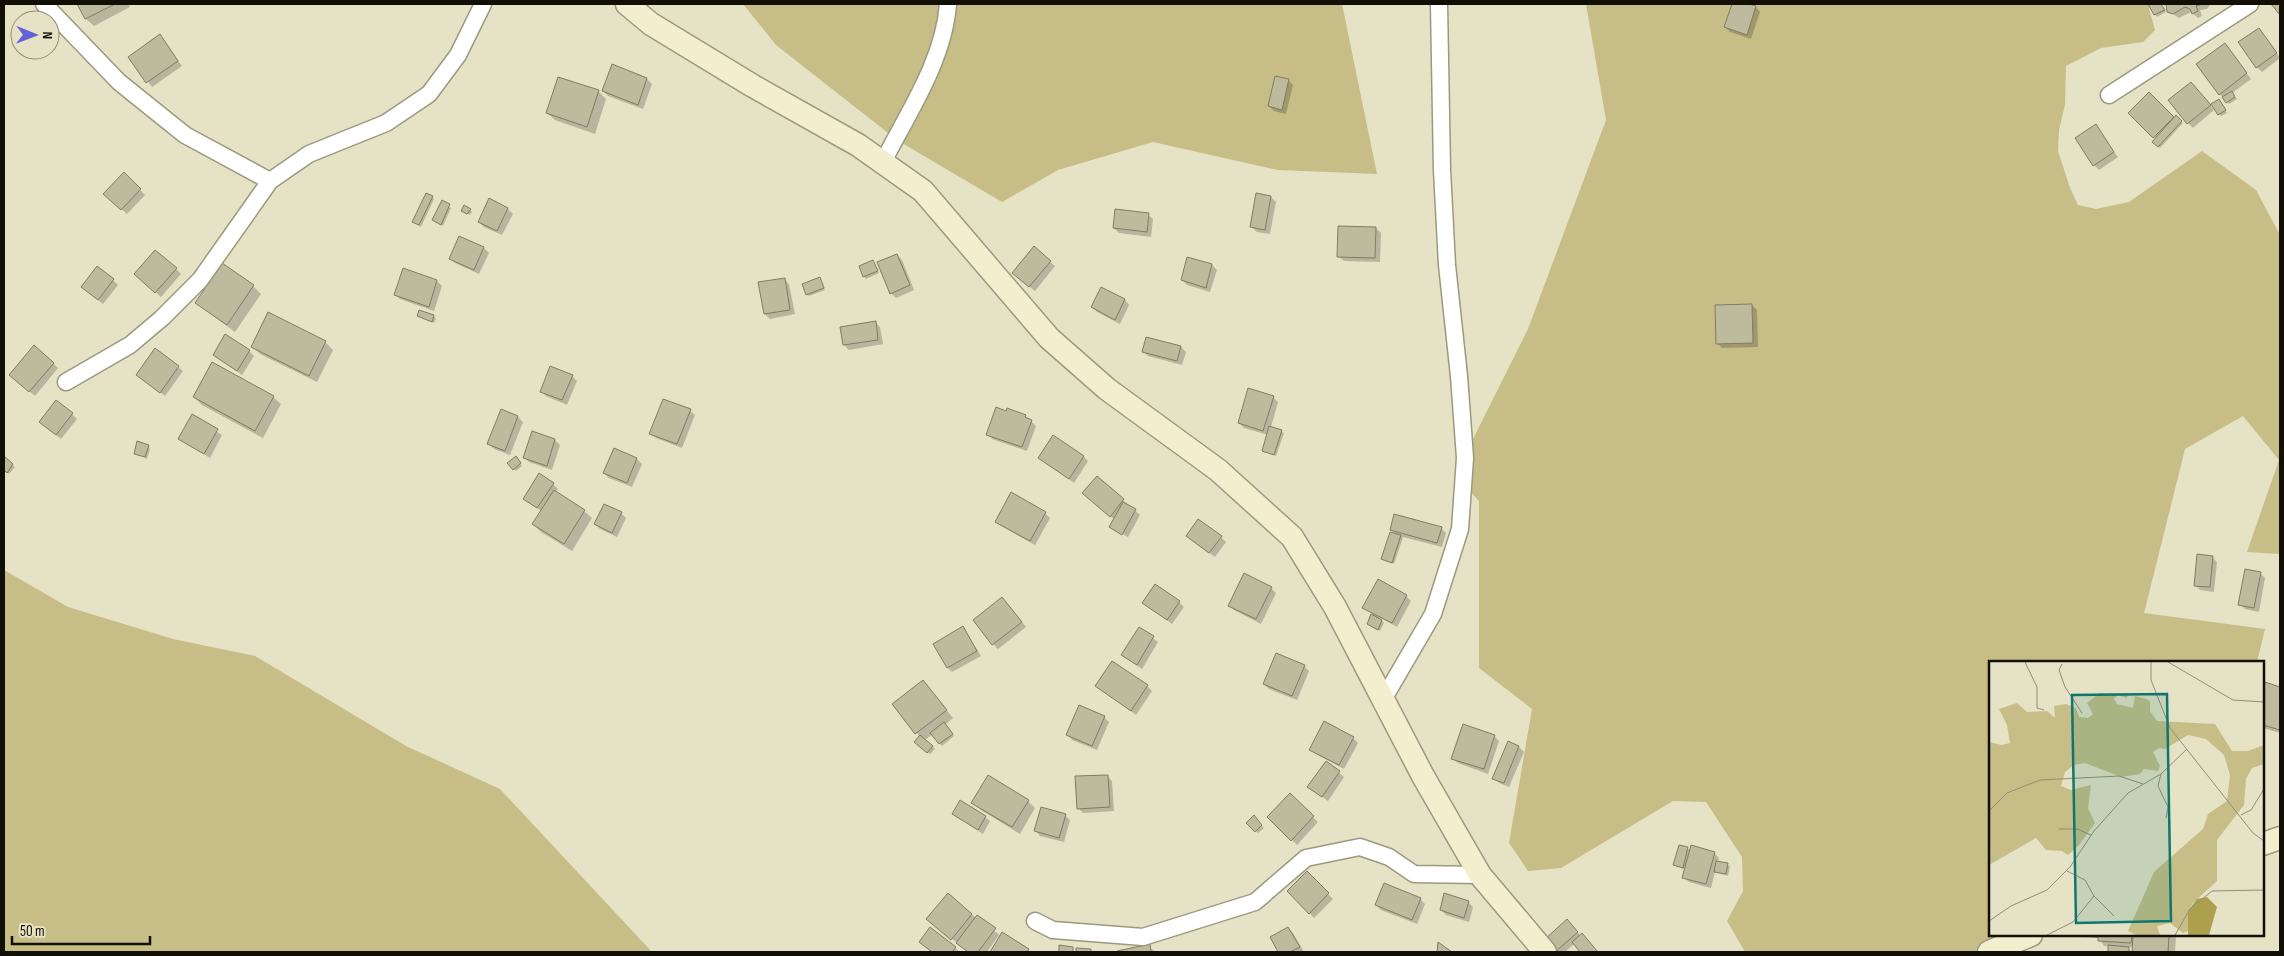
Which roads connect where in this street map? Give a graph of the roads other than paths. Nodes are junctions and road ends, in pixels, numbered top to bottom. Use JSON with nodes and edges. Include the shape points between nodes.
{"nodes":[{"id":1,"x":44,"y":4,"type":"edge"},
{"id":2,"x":483,"y":4,"type":"edge"},
{"id":3,"x":627,"y":4,"type":"edge"},
{"id":4,"x":948,"y":4,"type":"edge"},
{"id":5,"x":1440,"y":4,"type":"edge"},
{"id":6,"x":2250,"y":4,"type":"edge"},
{"id":7,"x":2109,"y":95,"type":"dead end"},
{"id":8,"x":883,"y":162,"type":"junction"},
{"id":9,"x":270,"y":181,"type":"junction"},
{"id":10,"x":66,"y":382,"type":"dead end"},
{"id":11,"x":1384,"y":698,"type":"junction"},
{"id":12,"x":2280,"y":838,"type":"edge"},
{"id":13,"x":2264,"y":844,"type":"edge"},
{"id":14,"x":1480,"y":875,"type":"junction"},
{"id":15,"x":1035,"y":921,"type":"dead end"},
{"id":16,"x":2029,"y":936,"type":"edge"},
{"id":17,"x":1545,"y":952,"type":"edge"},
{"id":18,"x":1989,"y":952,"type":"edge"}],
"edges":[{"from":1,"to":9,"type":"street","via":[[119,82],[178,129]]},
{"from":2,"to":9,"type":"street","via":[[458,55],[429,94],[386,123],[309,154]]},
{"from":3,"to":8,"type":"street","via":[[651,24]]},
{"from":4,"to":8,"type":"street","via":[[947,21],[933,64]]},
{"from":5,"to":11,"type":"street","via":[[1446,246],[1465,458],[1460,529],[1433,614]]},
{"from":6,"to":7,"type":"street"},
{"from":8,"to":11,"type":"street","via":[[922,191],[1049,338],[1107,389],[1218,470],[1292,537],[1335,607]]},
{"from":9,"to":10,"type":"street","via":[[200,280],[162,318],[130,345]]},
{"from":11,"to":14,"type":"street","via":[[1423,776]]},
{"from":12,"to":13,"type":"street"},
{"from":14,"to":15,"type":"street","via":[[1414,874],[1389,858],[1360,847],[1306,858],[1255,902],[1142,937],[1053,930]]},
{"from":14,"to":17,"type":"street"},
{"from":16,"to":18,"type":"street"}]}
